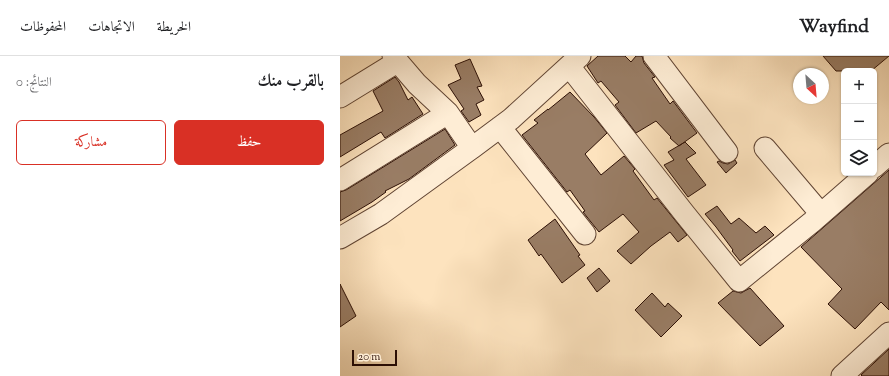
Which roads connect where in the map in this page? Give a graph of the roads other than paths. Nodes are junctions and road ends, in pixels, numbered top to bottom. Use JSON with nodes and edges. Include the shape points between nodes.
{"nodes":[{"id":1,"x":654,"y":56,"type":"edge"},
{"id":2,"x":395,"y":59,"type":"edge"},
{"id":3,"x":575,"y":61,"type":"edge"},
{"id":4,"x":340,"y":97,"type":"edge"},
{"id":5,"x":448,"y":113,"type":"junction"},
{"id":6,"x":500,"y":127,"type":"junction"},
{"id":7,"x":472,"y":148,"type":"junction"},
{"id":8,"x":765,"y":148,"type":"dead end"},
{"id":9,"x":727,"y":152,"type":"dead end"},
{"id":10,"x":889,"y":154,"type":"edge"},
{"id":11,"x":877,"y":164,"type":"edge"},
{"id":12,"x":865,"y":176,"type":"edge"},
{"id":13,"x":340,"y":180,"type":"edge"},
{"id":14,"x":821,"y":214,"type":"junction"},
{"id":15,"x":585,"y":234,"type":"dead end"},
{"id":16,"x":340,"y":238,"type":"edge"},
{"id":17,"x":889,"y":333,"type":"edge"},
{"id":18,"x":842,"y":376,"type":"edge"}],
"edges":[{"from":1,"to":9,"type":"street"},
{"from":2,"to":4,"type":"street"},
{"from":2,"to":5,"type":"street","via":[[421,89]]},
{"from":3,"to":6,"type":"street"},
{"from":3,"to":14,"type":"street","via":[[684,213],[739,281]]},
{"from":5,"to":7,"type":"street"},
{"from":5,"to":13,"type":"street"},
{"from":6,"to":7,"type":"street"},
{"from":6,"to":15,"type":"street"},
{"from":7,"to":16,"type":"street","via":[[381,214]]},
{"from":8,"to":14,"type":"street"},
{"from":10,"to":11,"type":"street"},
{"from":12,"to":14,"type":"street"},
{"from":17,"to":18,"type":"street"}]}
